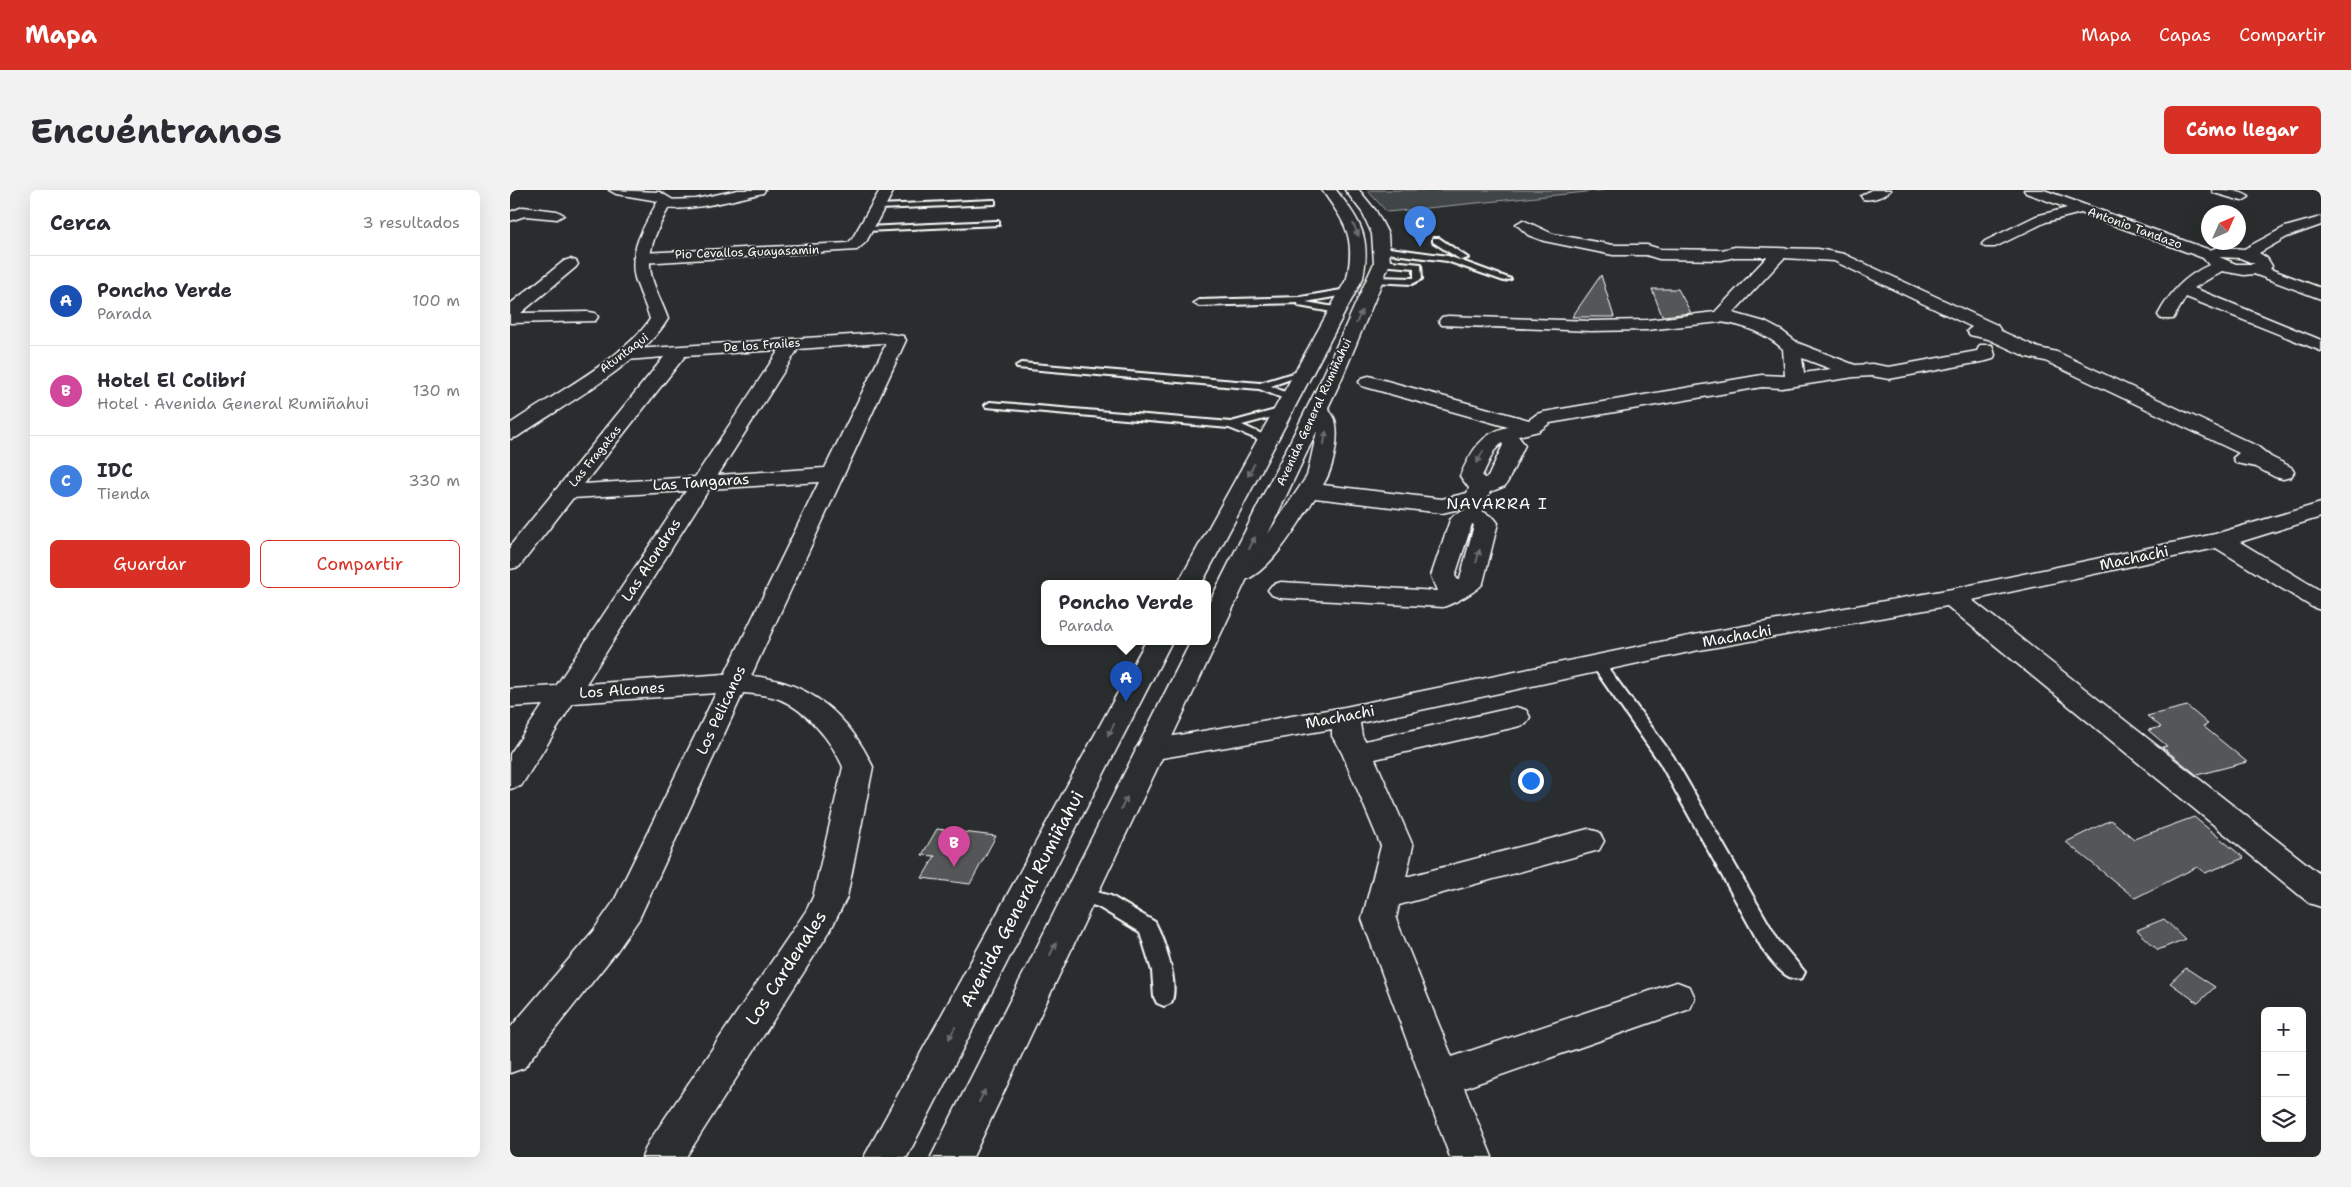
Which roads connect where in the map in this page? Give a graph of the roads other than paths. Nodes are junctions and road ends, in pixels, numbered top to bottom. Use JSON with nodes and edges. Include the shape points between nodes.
{"nodes":[{"id":1,"x":616,"y":190,"type":"edge"},
{"id":2,"x":758,"y":190,"type":"edge"},
{"id":3,"x":887,"y":190,"type":"edge"},
{"id":4,"x":1328,"y":190,"type":"edge"},
{"id":5,"x":1352,"y":190,"type":"edge"},
{"id":6,"x":1884,"y":190,"type":"edge"},
{"id":7,"x":2031,"y":190,"type":"edge"},
{"id":8,"x":2045,"y":190,"type":"edge"},
{"id":9,"x":2220,"y":190,"type":"edge"},
{"id":10,"x":1868,"y":196,"type":"dead end"},
{"id":11,"x":2242,"y":198,"type":"dead end"},
{"id":12,"x":992,"y":202,"type":"dead end"},
{"id":13,"x":664,"y":204,"type":"junction"},
{"id":14,"x":879,"y":206,"type":"junction"},
{"id":15,"x":2087,"y":208,"type":"junction"},
{"id":16,"x":557,"y":214,"type":"dead end"},
{"id":17,"x":510,"y":216,"type":"edge"},
{"id":18,"x":2321,"y":222,"type":"edge"},
{"id":19,"x":996,"y":223,"type":"dead end"},
{"id":20,"x":1527,"y":226,"type":"dead end"},
{"id":21,"x":866,"y":229,"type":"junction"},
{"id":22,"x":1436,"y":240,"type":"dead end"},
{"id":23,"x":1990,"y":244,"type":"dead end"},
{"id":24,"x":1780,"y":253,"type":"junction"},
{"id":25,"x":2246,"y":255,"type":"junction"},
{"id":26,"x":2217,"y":257,"type":"junction"},
{"id":27,"x":641,"y":258,"type":"junction"},
{"id":28,"x":570,"y":264,"type":"dead end"},
{"id":29,"x":1380,"y":264,"type":"junction"},
{"id":30,"x":2260,"y":266,"type":"junction"},
{"id":31,"x":1485,"y":272,"type":"junction"},
{"id":32,"x":1507,"y":279,"type":"dead end"},
{"id":33,"x":2321,"y":286,"type":"edge"},
{"id":34,"x":2183,"y":290,"type":"junction"},
{"id":35,"x":1347,"y":292,"type":"junction"},
{"id":36,"x":2321,"y":294,"type":"edge"},
{"id":37,"x":1286,"y":301,"type":"junction"},
{"id":38,"x":1200,"y":303,"type":"dead end"},
{"id":39,"x":1337,"y":310,"type":"junction"},
{"id":40,"x":510,"y":313,"type":"edge"},
{"id":41,"x":2167,"y":315,"type":"dead end"},
{"id":42,"x":1720,"y":317,"type":"junction"},
{"id":43,"x":510,"y":318,"type":"edge"},
{"id":44,"x":1448,"y":321,"type":"dead end"},
{"id":45,"x":572,"y":332,"type":"dead end"},
{"id":46,"x":897,"y":340,"type":"joint"},
{"id":47,"x":1990,"y":341,"type":"junction"},
{"id":48,"x":793,"y":343,"type":"junction"},
{"id":49,"x":2321,"y":346,"type":"edge"},
{"id":50,"x":1792,"y":347,"type":"junction"},
{"id":51,"x":680,"y":350,"type":"junction"},
{"id":52,"x":627,"y":354,"type":"junction"},
{"id":53,"x":1021,"y":366,"type":"dead end"},
{"id":54,"x":1863,"y":371,"type":"junction"},
{"id":55,"x":1303,"y":373,"type":"junction"},
{"id":56,"x":1789,"y":381,"type":"junction"},
{"id":57,"x":1369,"y":382,"type":"dead end"},
{"id":58,"x":1261,"y":386,"type":"junction"},
{"id":59,"x":1286,"y":404,"type":"junction"},
{"id":60,"x":990,"y":405,"type":"dead end"},
{"id":61,"x":1317,"y":408,"type":"junction"},
{"id":62,"x":1231,"y":425,"type":"junction"},
{"id":63,"x":1536,"y":426,"type":"junction"},
{"id":64,"x":510,"y":433,"type":"edge"},
{"id":65,"x":1267,"y":440,"type":"junction"},
{"id":66,"x":2282,"y":472,"type":"dead end"},
{"id":67,"x":834,"y":474,"type":"junction"},
{"id":68,"x":701,"y":482,"type":"junction"},
{"id":69,"x":1313,"y":483,"type":"junction"},
{"id":70,"x":567,"y":492,"type":"junction"},
{"id":71,"x":1476,"y":500,"type":"junction"},
{"id":72,"x":2321,"y":510,"type":"edge"},
{"id":73,"x":2220,"y":540,"type":"junction"},
{"id":74,"x":510,"y":562,"type":"edge"},
{"id":75,"x":1235,"y":577,"type":"junction"},
{"id":76,"x":1192,"y":580,"type":"edge"},
{"id":77,"x":1281,"y":590,"type":"dead end"},
{"id":78,"x":1952,"y":597,"type":"junction"},
{"id":79,"x":2321,"y":602,"type":"edge"},
{"id":80,"x":1211,"y":626,"type":"edge"},
{"id":81,"x":1157,"y":645,"type":"edge"},
{"id":82,"x":1202,"y":645,"type":"edge"},
{"id":83,"x":1598,"y":664,"type":"junction"},
{"id":84,"x":734,"y":682,"type":"junction"},
{"id":85,"x":566,"y":694,"type":"junction"},
{"id":86,"x":510,"y":698,"type":"edge"},
{"id":87,"x":1345,"y":717,"type":"junction"},
{"id":88,"x":1516,"y":717,"type":"dead end"},
{"id":89,"x":1150,"y":750,"type":"junction"},
{"id":90,"x":1357,"y":753,"type":"junction"},
{"id":91,"x":510,"y":778,"type":"edge"},
{"id":92,"x":1588,"y":842,"type":"dead end"},
{"id":93,"x":1080,"y":894,"type":"junction"},
{"id":94,"x":2321,"y":894,"type":"edge"},
{"id":95,"x":1385,"y":896,"type":"junction"},
{"id":96,"x":1795,"y":972,"type":"dead end"},
{"id":97,"x":1164,"y":998,"type":"dead end"},
{"id":98,"x":1677,"y":998,"type":"dead end"},
{"id":99,"x":510,"y":1056,"type":"edge"},
{"id":100,"x":1440,"y":1079,"type":"junction"},
{"id":101,"x":960,"y":1151,"type":"edge"},
{"id":102,"x":663,"y":1157,"type":"edge"},
{"id":103,"x":885,"y":1157,"type":"edge"},
{"id":104,"x":1471,"y":1157,"type":"edge"}],
"edges":[{"from":1,"to":13,"type":"main road","via":[[660,196],[666,200]]},
{"from":2,"to":13,"type":"main road","via":[[696,203]]},
{"from":3,"to":14,"type":"main road"},
{"from":4,"to":35,"type":"main road","name":"Avenida General Rumiñahui","one_way":true,"via":[[1350,217],[1360,241],[1358,264]]},
{"from":5,"to":29,"type":"main road","via":[[1377,226]]},
{"from":6,"to":10,"type":"main road"},
{"from":7,"to":15,"type":"main road","name":"Antonio Tandazo"},
{"from":8,"to":15,"type":"main road","name":"Antonio Tandazo"},
{"from":9,"to":11,"type":"main road"},
{"from":12,"to":14,"type":"lane"},
{"from":13,"to":27,"type":"main road"},
{"from":14,"to":21,"type":"main road"},
{"from":15,"to":23,"type":"main road","via":[[2040,219]]},
{"from":15,"to":26,"type":"main road","name":"Antonio Tandazo"},
{"from":16,"to":17,"type":"main road","via":[[523,212]]},
{"from":18,"to":25,"type":"main road","via":[[2267,240]]},
{"from":19,"to":21,"type":"lane"},
{"from":20,"to":24,"type":"main road","via":[[1549,238],[1598,248],[1647,250],[1659,254]]},
{"from":21,"to":27,"type":"main road","name":"Pio Cevallos Guayasamin","via":[[853,246]]},
{"from":22,"to":31,"type":"lane"},
{"from":24,"to":42,"type":"main road"},
{"from":24,"to":47,"type":"main road","via":[[1818,254],[1824,260]]},
{"from":25,"to":26,"type":"main road","name":"Antonio Tandazo"},
{"from":25,"to":30,"type":"main road","name":"Antonio Tandazo"},
{"from":26,"to":30,"type":"main road","name":"Antonio Tandazo","via":[[2239,269]]},
{"from":26,"to":34,"type":"main road"},
{"from":27,"to":52,"type":"main road","name":"Atuntaqui","via":[[642,271],[659,319],[658,326]]},
{"from":28,"to":40,"type":"main road"},
{"from":29,"to":31,"type":"lane","via":[[1440,257]]},
{"from":61,"to":29,"type":"main road","name":"Avenida General Rumiñahui","one_way":true},
{"from":30,"to":33,"type":"main road","name":"Antonio Tandazo"},
{"from":30,"to":36,"type":"main road","name":"Antonio Tandazo"},
{"from":31,"to":32,"type":"lane"},
{"from":34,"to":41,"type":"main road","via":[[2175,297]]},
{"from":34,"to":49,"type":"main road"},
{"from":35,"to":37,"type":"lane"},
{"from":35,"to":39,"type":"main road","name":"Avenida General Rumiñahui"},
{"from":37,"to":38,"type":"lane"},
{"from":37,"to":39,"type":"lane"},
{"from":39,"to":55,"type":"main road","name":"Avenida General Rumiñahui"},
{"from":42,"to":44,"type":"main road","via":[[1647,325],[1600,326]]},
{"from":42,"to":50,"type":"main road","via":[[1767,329]]},
{"from":43,"to":45,"type":"main road","via":[[589,317]]},
{"from":46,"to":48,"type":"main road","name":"De los Frailes"},
{"from":46,"to":67,"type":"main road","name":"Los Pelicanos"},
{"from":47,"to":54,"type":"main road","via":[[1986,355],[1889,373]]},
{"from":47,"to":66,"type":"main road","via":[[2012,343],[2034,353],[2034,360],[2238,457],[2263,462]]},
{"from":48,"to":51,"type":"main road","name":"De los Frailes"},
{"from":48,"to":68,"type":"main road","name":"Las Alondras"},
{"from":50,"to":54,"type":"main road"},
{"from":50,"to":56,"type":"main road"},
{"from":51,"to":52,"type":"main road","name":"De los Frailes"},
{"from":51,"to":70,"type":"main road","name":"Las Fragatas"},
{"from":52,"to":64,"type":"main road","name":"Atuntaqui"},
{"from":53,"to":58,"type":"lane"},
{"from":54,"to":56,"type":"main road"},
{"from":55,"to":58,"type":"lane"},
{"from":55,"to":59,"type":"main road","name":"Avenida General Rumiñahui"},
{"from":56,"to":63,"type":"main road","via":[[1778,389],[1553,429]]},
{"from":57,"to":63,"type":"main road"},
{"from":58,"to":59,"type":"lane"},
{"from":59,"to":62,"type":"lane"},
{"from":59,"to":65,"type":"main road","name":"Avenida General Rumiñahui"},
{"from":60,"to":62,"type":"lane"},
{"from":69,"to":61,"type":"main road","one_way":true,"via":[[1327,431]]},
{"from":75,"to":61,"type":"main road","name":"Avenida General Rumiñahui","one_way":true},
{"from":62,"to":65,"type":"lane"},
{"from":63,"to":71,"type":"main road","via":[[1506,434],[1514,445],[1497,481]]},
{"from":65,"to":76,"type":"main road","name":"Avenida General Rumiñahui","one_way":true},
{"from":67,"to":68,"type":"main road","name":"Las Tangaras"},
{"from":67,"to":84,"type":"main road","name":"Los Pelicanos"},
{"from":68,"to":70,"type":"main road","name":"Las Tangaras"},
{"from":68,"to":85,"type":"main road","name":"Las Alondras"},
{"from":69,"to":71,"type":"main road","via":[[1442,506]]},
{"from":69,"to":75,"type":"main road","via":[[1268,552]]},
{"from":70,"to":74,"type":"main road","name":"Las Fragatas"},
{"from":71,"to":77,"type":"main road","via":[[1486,523],[1471,583],[1443,599]]},
{"from":72,"to":73,"type":"main road","name":"Machachi"},
{"from":73,"to":78,"type":"main road","name":"Machachi"},
{"from":73,"to":79,"type":"main road"},
{"from":75,"to":80,"type":"main road","name":"Avenida General Rumiñahui"},
{"from":78,"to":83,"type":"main road","name":"Machachi","via":[[1694,643]]},
{"from":78,"to":94,"type":"main road"},
{"from":81,"to":103,"type":"main road","name":"Avenida General Rumiñahui","one_way":true},
{"from":82,"to":89,"type":"main road"},
{"from":83,"to":87,"type":"main road","name":"Machachi"},
{"from":83,"to":96,"type":"lane","via":[[1667,760],[1771,946]]},
{"from":84,"to":85,"type":"main road","name":"Los Alcones"},
{"from":84,"to":99,"type":"main road","name":"Los Pelicanos","via":[[627,909],[605,941]]},
{"from":84,"to":102,"type":"main road","name":"Los Cardenales","via":[[789,693],[804,700],[842,740],[858,767],[830,897],[818,921]]},
{"from":85,"to":86,"type":"main road","name":"Los Alcones"},
{"from":85,"to":91,"type":"main road","name":"Las Alondras"},
{"from":87,"to":89,"type":"main road","name":"Machachi"},
{"from":87,"to":90,"type":"main road","via":[[1347,736]]},
{"from":88,"to":90,"type":"main road"},
{"from":93,"to":89,"type":"main road","one_way":true},
{"from":90,"to":95,"type":"main road","via":[[1397,846]]},
{"from":92,"to":95,"type":"main road"},
{"from":93,"to":97,"type":"lane","via":[[1104,901],[1148,927],[1162,971]]},
{"from":101,"to":93,"type":"main road","one_way":true},
{"from":95,"to":100,"type":"main road","via":[[1379,919]]},
{"from":98,"to":100,"type":"main road"},
{"from":100,"to":104,"type":"main road"}]}
